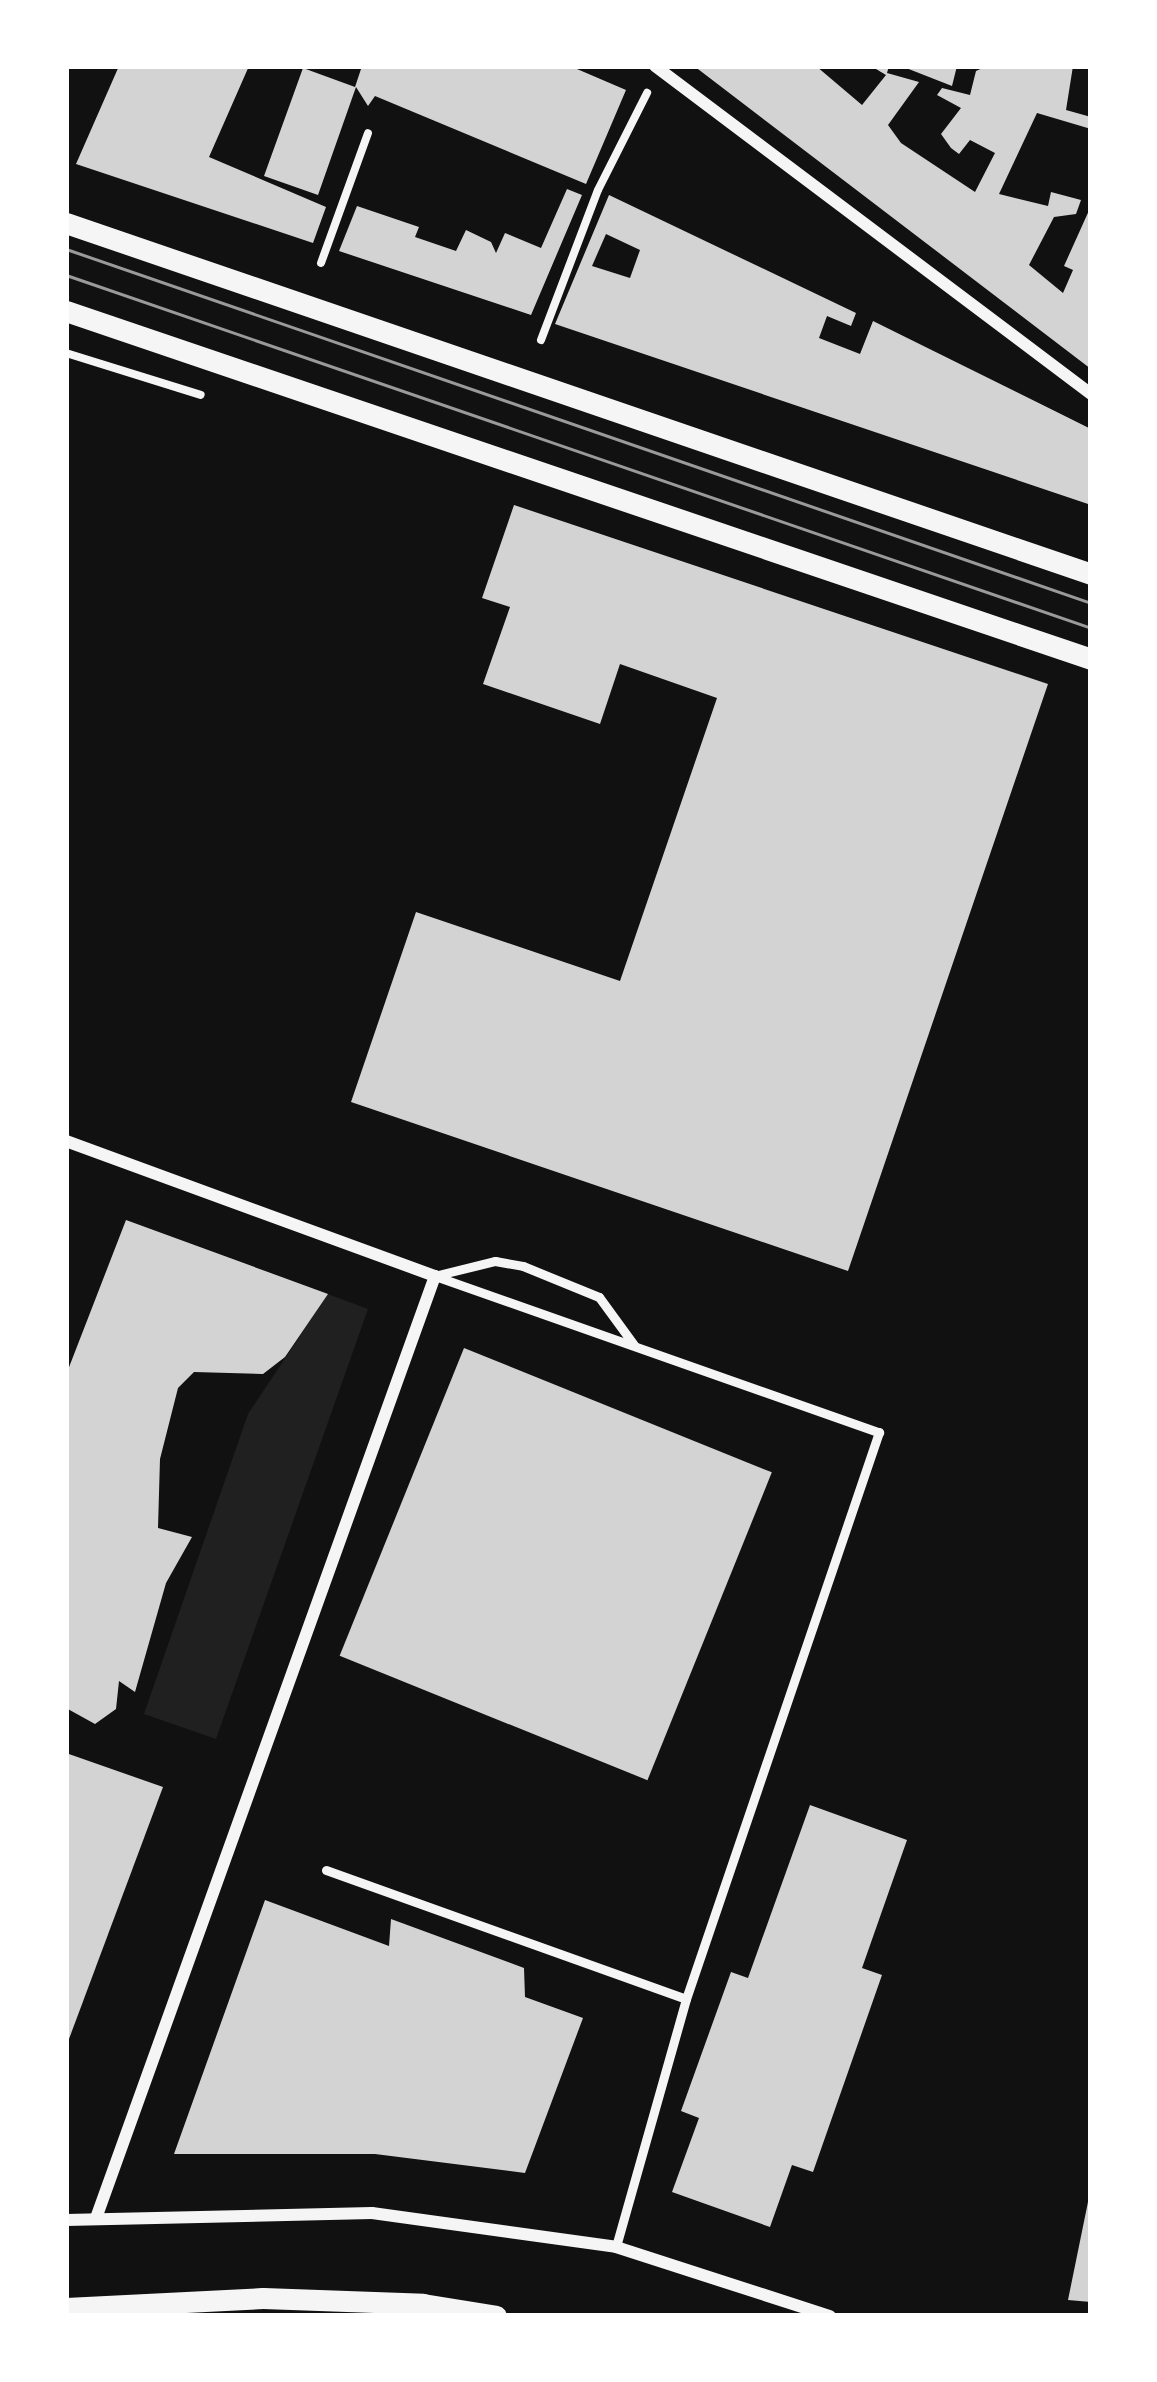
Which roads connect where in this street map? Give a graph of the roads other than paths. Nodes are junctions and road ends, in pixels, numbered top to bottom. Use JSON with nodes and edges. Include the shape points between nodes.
{"nodes":[{"id":1,"x":658,"y":67,"type":"edge"},
{"id":2,"x":66,"y":224,"type":"edge"},
{"id":3,"x":66,"y":311,"type":"edge"},
{"id":4,"x":1091,"y":394,"type":"edge"},
{"id":5,"x":1091,"y":574,"type":"edge"},
{"id":6,"x":1091,"y":659,"type":"edge"},
{"id":7,"x":66,"y":1141,"type":"edge"},
{"id":8,"x":435,"y":1276,"type":"junction"},
{"id":9,"x":634,"y":1346,"type":"junction"},
{"id":10,"x":326,"y":1870,"type":"dead end"},
{"id":11,"x":686,"y":2000,"type":"junction"},
{"id":12,"x":96,"y":2218,"type":"junction"},
{"id":13,"x":66,"y":2220,"type":"edge"},
{"id":14,"x":616,"y":2247,"type":"junction"},
{"id":15,"x":66,"y":2308,"type":"edge"},
{"id":16,"x":496,"y":2316,"type":"edge"},
{"id":17,"x":830,"y":2316,"type":"edge"}],
"edges":[{"from":1,"to":4,"type":"street"},
{"from":2,"to":5,"type":"street"},
{"from":3,"to":6,"type":"street"},
{"from":7,"to":8,"type":"street"},
{"from":8,"to":9,"type":"lane"},
{"from":8,"to":9,"type":"lane","via":[[495,1261],[524,1266],[599,1297]]},
{"from":8,"to":12,"type":"street"},
{"from":9,"to":11,"type":"lane","via":[[879,1432]]},
{"from":10,"to":11,"type":"lane"},
{"from":11,"to":14,"type":"lane"},
{"from":12,"to":13,"type":"street"},
{"from":12,"to":14,"type":"street","via":[[372,2213]]},
{"from":14,"to":17,"type":"street"},
{"from":15,"to":16,"type":"street","via":[[262,2297],[423,2304]]}]}
